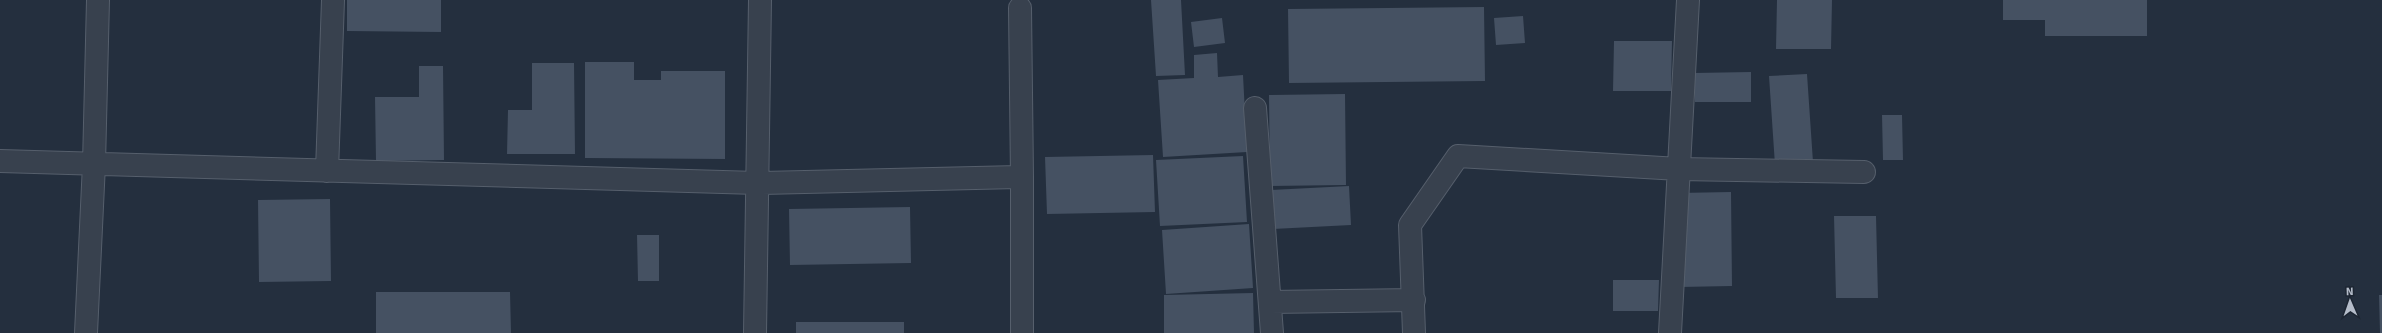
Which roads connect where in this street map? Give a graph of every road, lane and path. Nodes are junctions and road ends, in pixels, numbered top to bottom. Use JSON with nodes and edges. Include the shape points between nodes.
{"nodes":[{"id":1,"x":98,"y":0,"type":"edge"},
{"id":2,"x":333,"y":0,"type":"edge"},
{"id":3,"x":760,"y":0,"type":"edge"},
{"id":4,"x":1688,"y":0,"type":"edge"},
{"id":5,"x":1020,"y":8,"type":"dead end"},
{"id":6,"x":1255,"y":108,"type":"dead end"},
{"id":7,"x":0,"y":161,"type":"edge"},
{"id":8,"x":94,"y":164,"type":"junction"},
{"id":9,"x":1679,"y":169,"type":"junction"},
{"id":10,"x":327,"y":171,"type":"junction"},
{"id":11,"x":1864,"y":172,"type":"dead end"},
{"id":12,"x":1022,"y":177,"type":"junction"},
{"id":13,"x":758,"y":183,"type":"junction"},
{"id":14,"x":1414,"y":300,"type":"junction"},
{"id":15,"x":1270,"y":302,"type":"junction"},
{"id":16,"x":86,"y":333,"type":"edge"},
{"id":17,"x":755,"y":333,"type":"edge"},
{"id":18,"x":1022,"y":333,"type":"edge"},
{"id":19,"x":1272,"y":333,"type":"edge"},
{"id":20,"x":1414,"y":333,"type":"edge"},
{"id":21,"x":1670,"y":333,"type":"edge"}],
"edges":[{"from":1,"to":8,"type":"street"},
{"from":2,"to":10,"type":"street"},
{"from":3,"to":13,"type":"street"},
{"from":4,"to":9,"type":"street"},
{"from":5,"to":12,"type":"street"},
{"from":6,"to":15,"type":"street"},
{"from":7,"to":8,"type":"street"},
{"from":8,"to":10,"type":"street"},
{"from":8,"to":16,"type":"street"},
{"from":9,"to":11,"type":"street"},
{"from":9,"to":14,"type":"street","via":[[1458,156],[1410,225]]},
{"from":9,"to":21,"type":"street"},
{"from":10,"to":13,"type":"street"},
{"from":12,"to":13,"type":"street"},
{"from":12,"to":18,"type":"street"},
{"from":13,"to":17,"type":"street"},
{"from":14,"to":15,"type":"street"},
{"from":14,"to":20,"type":"street"},
{"from":15,"to":19,"type":"street"}]}
